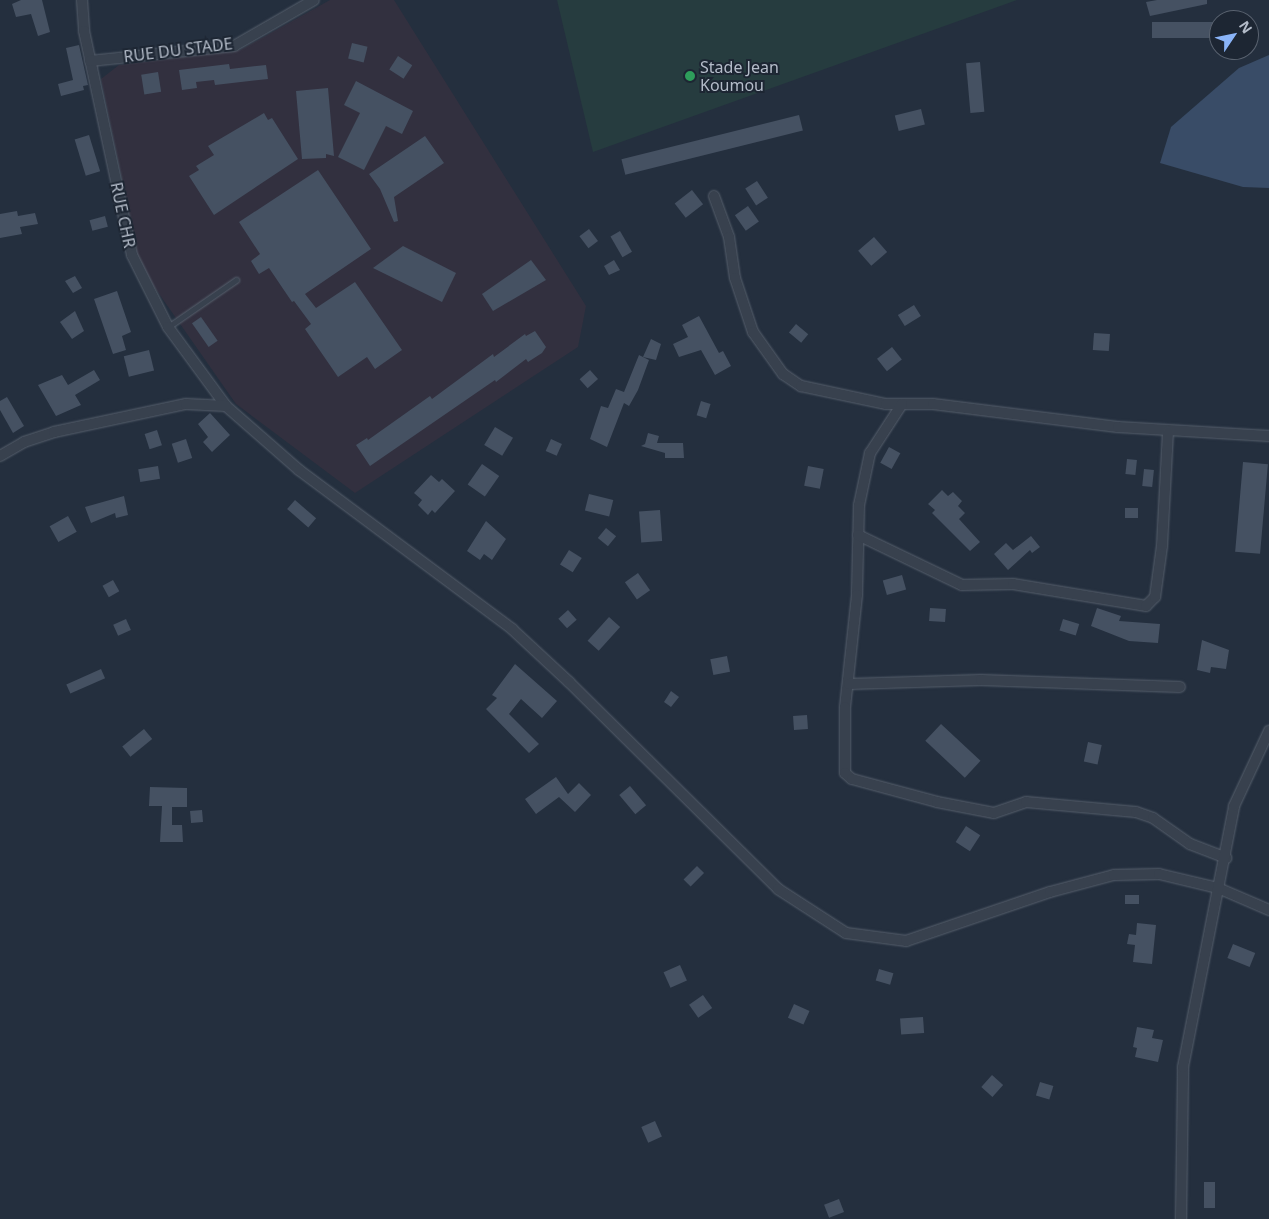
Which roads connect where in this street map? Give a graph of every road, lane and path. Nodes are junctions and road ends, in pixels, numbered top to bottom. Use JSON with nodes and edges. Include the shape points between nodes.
{"nodes":[{"id":1,"x":82,"y":0,"type":"edge"},
{"id":2,"x":314,"y":0,"type":"edge"},
{"id":3,"x":90,"y":61,"type":"junction"},
{"id":4,"x":714,"y":196,"type":"dead end"},
{"id":5,"x":236,"y":280,"type":"dead end"},
{"id":6,"x":168,"y":327,"type":"junction"},
{"id":7,"x":886,"y":404,"type":"junction"},
{"id":8,"x":902,"y":404,"type":"junction"},
{"id":9,"x":226,"y":406,"type":"junction"},
{"id":10,"x":892,"y":417,"type":"junction"},
{"id":11,"x":1168,"y":431,"type":"junction"},
{"id":12,"x":1269,"y":436,"type":"edge"},
{"id":13,"x":0,"y":456,"type":"edge"},
{"id":14,"x":858,"y":535,"type":"junction"},
{"id":15,"x":849,"y":684,"type":"junction"},
{"id":16,"x":1180,"y":687,"type":"dead end"},
{"id":17,"x":1269,"y":731,"type":"edge"},
{"id":18,"x":1226,"y":858,"type":"junction"},
{"id":19,"x":1218,"y":888,"type":"junction"},
{"id":20,"x":1269,"y":910,"type":"edge"},
{"id":21,"x":1181,"y":1219,"type":"edge"}],
"edges":[{"from":1,"to":3,"type":"street","name":"RUE CHR"},
{"from":2,"to":3,"type":"street","name":"RUE DU STADE","via":[[234,46]]},
{"from":3,"to":6,"type":"street","name":"RUE CHR","via":[[132,255]]},
{"from":4,"to":7,"type":"street","via":[[729,237],[735,278],[753,332],[783,374],[815,391]]},
{"from":5,"to":6,"type":"lane"},
{"from":6,"to":9,"type":"street","name":"RUE CHR"},
{"from":7,"to":8,"type":"street"},
{"from":7,"to":10,"type":"street"},
{"from":8,"to":10,"type":"street"},
{"from":8,"to":11,"type":"street","via":[[989,409],[1118,428]]},
{"from":9,"to":13,"type":"street","via":[[186,404],[54,432],[24,442]]},
{"from":9,"to":19,"type":"street","name":"RUE CHR","via":[[299,470],[512,630],[569,682],[778,889],[846,933],[906,941],[1114,874],[1159,874]]},
{"from":10,"to":14,"type":"street","via":[[870,453],[859,505]]},
{"from":11,"to":12,"type":"street"},
{"from":11,"to":14,"type":"street","via":[[1162,546],[1155,597],[1146,606],[1013,584],[962,585]]},
{"from":14,"to":15,"type":"street","via":[[857,595]]},
{"from":15,"to":16,"type":"street","via":[[980,680]]},
{"from":15,"to":18,"type":"street","via":[[843,765],[848,777],[937,802],[994,812],[1026,802],[1136,812],[1153,818],[1190,844]]},
{"from":17,"to":18,"type":"street","via":[[1234,806]]},
{"from":18,"to":19,"type":"street"},
{"from":19,"to":20,"type":"street","name":"RUE CHR"},
{"from":19,"to":21,"type":"street","via":[[1183,1067]]}]}
